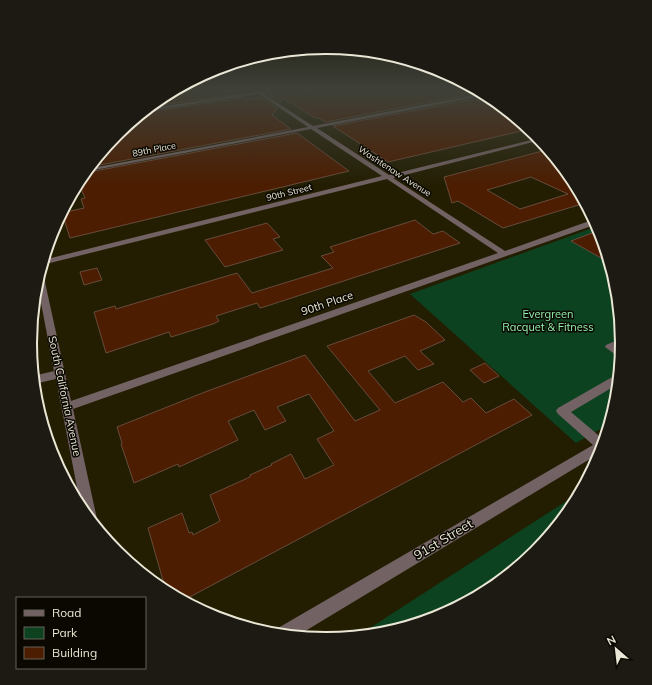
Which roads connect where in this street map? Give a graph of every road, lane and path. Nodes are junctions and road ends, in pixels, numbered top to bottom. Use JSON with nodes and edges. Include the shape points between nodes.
{"nodes":[{"id":1,"x":303,"y":122,"type":"edge"},
{"id":2,"x":343,"y":122,"type":"edge"},
{"id":3,"x":312,"y":128,"type":"junction"},
{"id":4,"x":533,"y":141,"type":"edge"},
{"id":5,"x":95,"y":169,"type":"edge"},
{"id":6,"x":387,"y":177,"type":"junction"},
{"id":7,"x":589,"y":224,"type":"edge"},
{"id":8,"x":505,"y":254,"type":"junction"},
{"id":9,"x":49,"y":261,"type":"edge"},
{"id":10,"x":42,"y":289,"type":"edge"},
{"id":11,"x":615,"y":345,"type":"edge"},
{"id":12,"x":615,"y":350,"type":"edge"},
{"id":13,"x":60,"y":374,"type":"junction"},
{"id":14,"x":39,"y":379,"type":"edge"},
{"id":15,"x":613,"y":382,"type":"edge"},
{"id":16,"x":67,"y":407,"type":"junction"},
{"id":17,"x":598,"y":441,"type":"edge"},
{"id":18,"x":594,"y":450,"type":"edge"},
{"id":19,"x":87,"y":504,"type":"edge"},
{"id":20,"x":292,"y":629,"type":"edge"}],
"edges":[{"from":1,"to":3,"type":"street","name":"Washtenaw Avenue"},
{"from":2,"to":3,"type":"street","name":"89th Place"},
{"from":3,"to":5,"type":"street","name":"89th Place"},
{"from":3,"to":6,"type":"street","name":"Washtenaw Avenue"},
{"from":4,"to":6,"type":"street","name":"90th Street"},
{"from":6,"to":8,"type":"street","name":"Washtenaw Avenue"},
{"from":6,"to":9,"type":"street","name":"90th Street"},
{"from":7,"to":8,"type":"street","name":"90th Place"},
{"from":8,"to":16,"type":"street","name":"90th Place"},
{"from":10,"to":13,"type":"street","name":"South California Avenue"},
{"from":11,"to":12,"type":"street","via":[[610,347]]},
{"from":13,"to":14,"type":"street"},
{"from":13,"to":16,"type":"street","name":"South California Avenue"},
{"from":15,"to":17,"type":"street","via":[[562,411]]},
{"from":16,"to":19,"type":"street","name":"South California Avenue"},
{"from":18,"to":20,"type":"street","name":"91st Street"}]}
